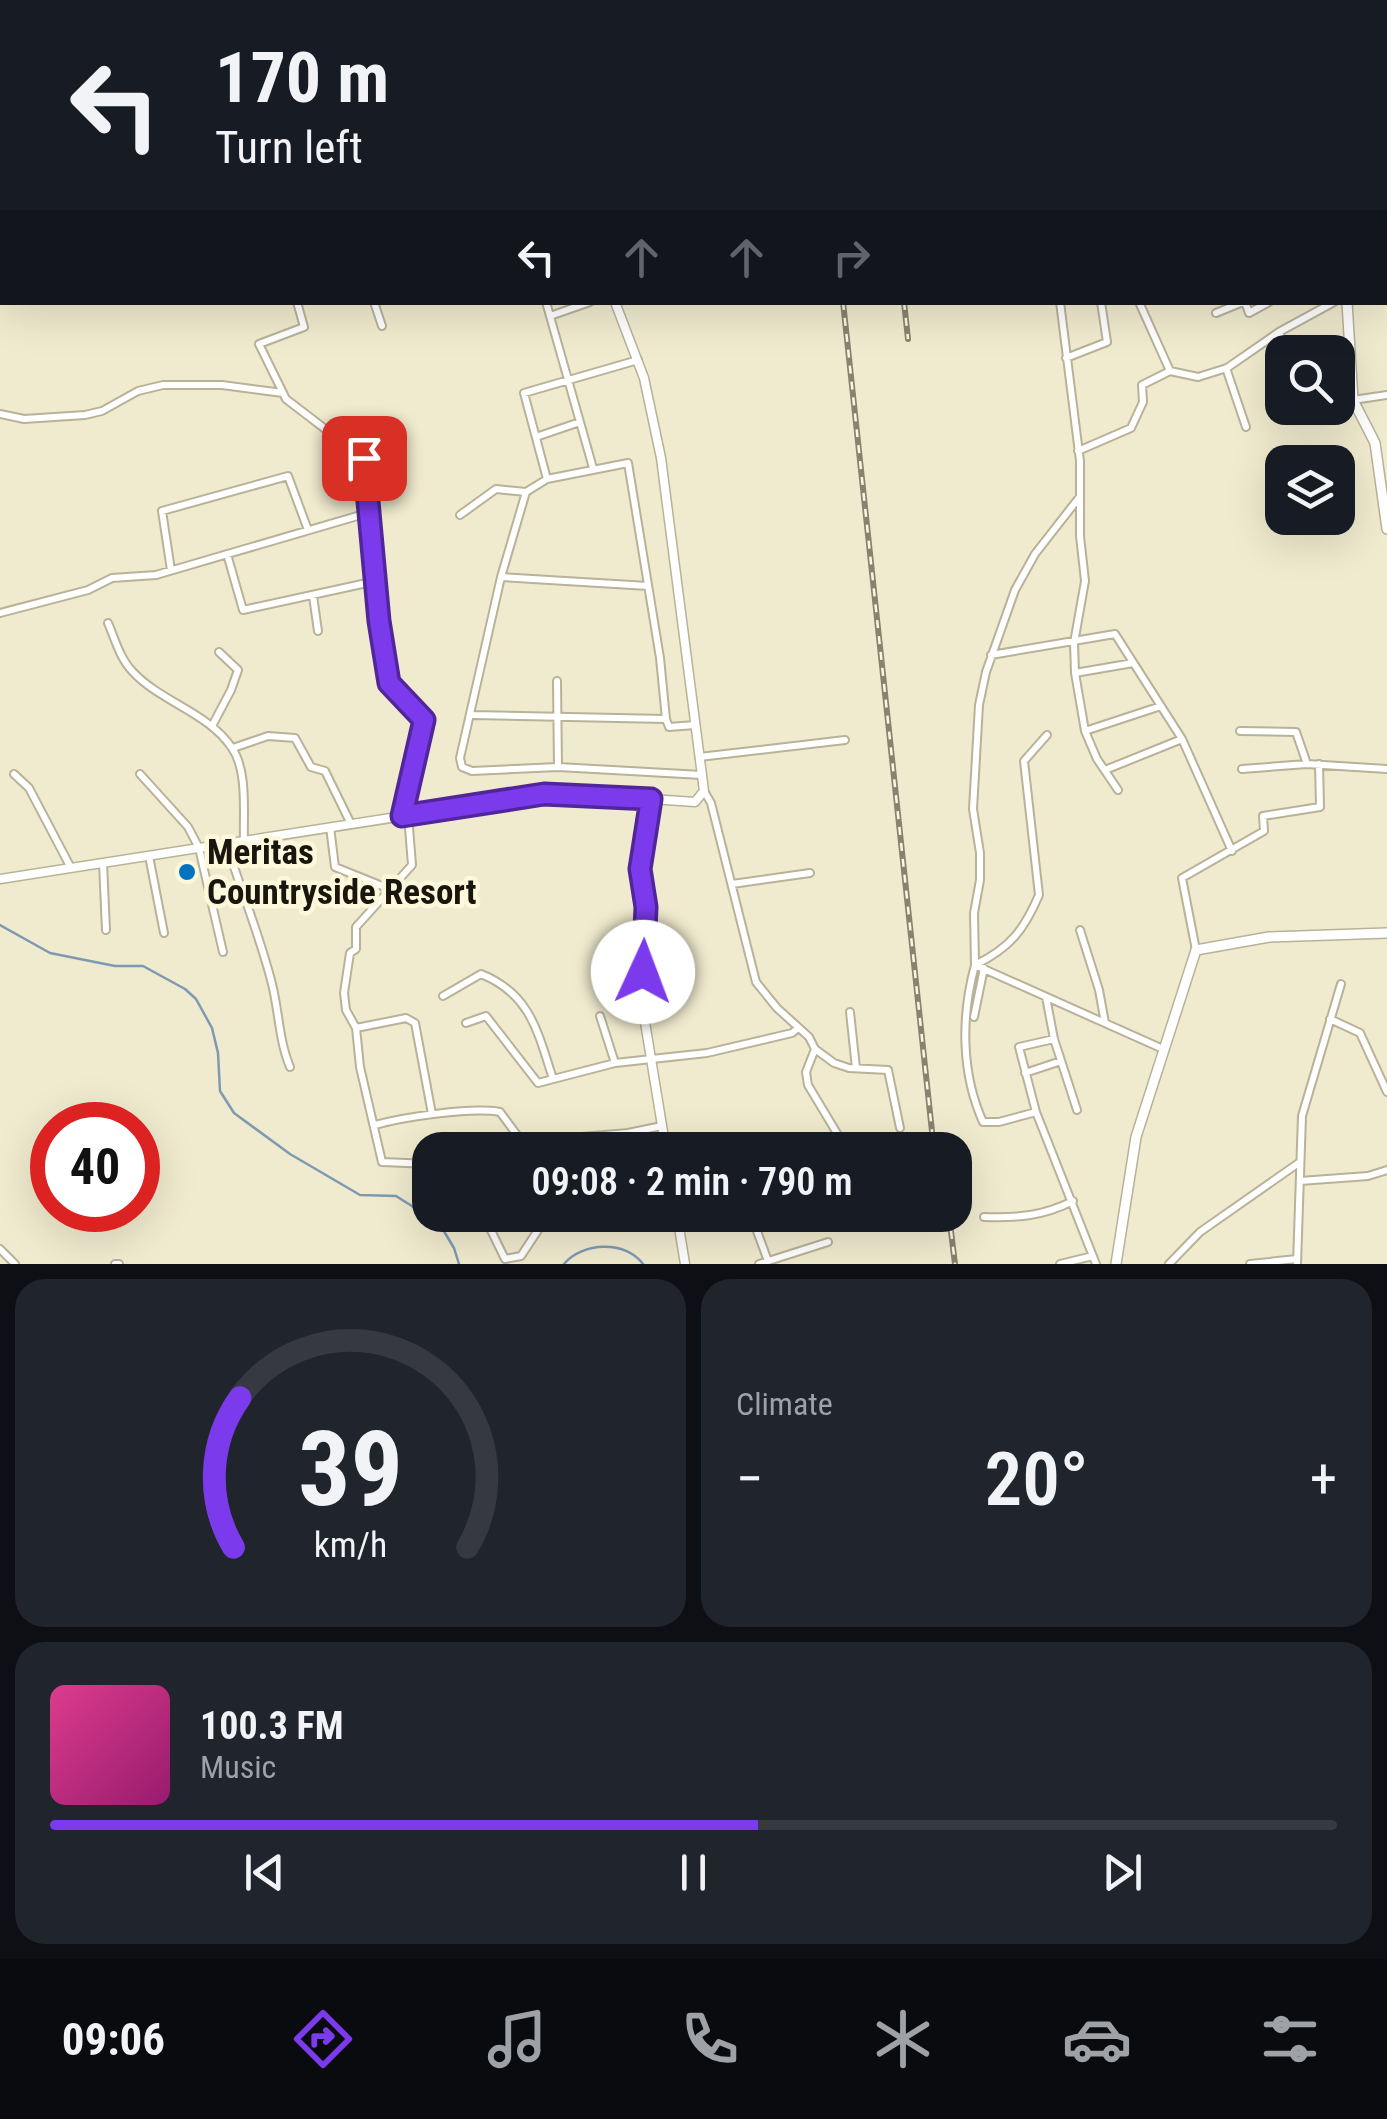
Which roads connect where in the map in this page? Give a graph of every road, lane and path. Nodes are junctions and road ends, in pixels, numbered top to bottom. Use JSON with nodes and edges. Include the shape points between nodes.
{"nodes":[{"id":1,"x":297,"y":305,"type":"edge"},
{"id":2,"x":375,"y":305,"type":"edge"},
{"id":3,"x":547,"y":305,"type":"edge"},
{"id":4,"x":581,"y":305,"type":"edge"},
{"id":5,"x":615,"y":305,"type":"edge"},
{"id":6,"x":1060,"y":305,"type":"edge"},
{"id":7,"x":1102,"y":305,"type":"edge"},
{"id":8,"x":1140,"y":305,"type":"edge"},
{"id":9,"x":1236,"y":305,"type":"edge"},
{"id":10,"x":1245,"y":305,"type":"edge"},
{"id":11,"x":1264,"y":305,"type":"edge"},
{"id":12,"x":1329,"y":305,"type":"edge"},
{"id":13,"x":1348,"y":305,"type":"edge"},
{"id":14,"x":1216,"y":313,"type":"dead end"},
{"id":15,"x":550,"y":316,"type":"junction"},
{"id":16,"x":382,"y":326,"type":"dead end"},
{"id":17,"x":1280,"y":332,"type":"junction"},
{"id":18,"x":1281,"y":335,"type":"edge"},
{"id":19,"x":1350,"y":335,"type":"edge"},
{"id":20,"x":1066,"y":358,"type":"junction"},
{"id":21,"x":638,"y":360,"type":"junction"},
{"id":22,"x":1226,"y":368,"type":"junction"},
{"id":23,"x":1170,"y":371,"type":"junction"},
{"id":24,"x":567,"y":379,"type":"junction"},
{"id":25,"x":284,"y":393,"type":"junction"},
{"id":26,"x":1387,"y":395,"type":"edge"},
{"id":27,"x":1355,"y":400,"type":"edge"},
{"id":28,"x":1355,"y":404,"type":"edge"},
{"id":29,"x":0,"y":414,"type":"edge"},
{"id":30,"x":580,"y":422,"type":"junction"},
{"id":31,"x":1246,"y":428,"type":"dead end"},
{"id":32,"x":536,"y":437,"type":"junction"},
{"id":33,"x":1078,"y":451,"type":"junction"},
{"id":34,"x":593,"y":468,"type":"junction"},
{"id":35,"x":547,"y":480,"type":"junction"},
{"id":36,"x":526,"y":492,"type":"junction"},
{"id":37,"x":1078,"y":498,"type":"junction"},
{"id":38,"x":371,"y":512,"type":"junction"},
{"id":39,"x":460,"y":515,"type":"dead end"},
{"id":40,"x":308,"y":530,"type":"junction"},
{"id":41,"x":1387,"y":530,"type":"edge"},
{"id":42,"x":227,"y":554,"type":"junction"},
{"id":43,"x":172,"y":570,"type":"junction"},
{"id":44,"x":501,"y":577,"type":"junction"},
{"id":45,"x":376,"y":581,"type":"junction"},
{"id":46,"x":648,"y":586,"type":"junction"},
{"id":47,"x":313,"y":596,"type":"junction"},
{"id":48,"x":0,"y":612,"type":"edge"},
{"id":49,"x":108,"y":623,"type":"dead end"},
{"id":50,"x":318,"y":631,"type":"dead end"},
{"id":51,"x":1074,"y":643,"type":"junction"},
{"id":52,"x":219,"y":652,"type":"dead end"},
{"id":53,"x":991,"y":655,"type":"junction"},
{"id":54,"x":1133,"y":663,"type":"junction"},
{"id":55,"x":1074,"y":673,"type":"junction"},
{"id":56,"x":557,"y":681,"type":"dead end"},
{"id":57,"x":1161,"y":706,"type":"junction"},
{"id":58,"x":472,"y":714,"type":"junction"},
{"id":59,"x":557,"y":718,"type":"junction"},
{"id":60,"x":666,"y":719,"type":"junction"},
{"id":61,"x":695,"y":724,"type":"junction"},
{"id":62,"x":212,"y":726,"type":"junction"},
{"id":63,"x":1084,"y":731,"type":"junction"},
{"id":64,"x":1240,"y":731,"type":"dead end"},
{"id":65,"x":1047,"y":735,"type":"dead end"},
{"id":66,"x":1182,"y":739,"type":"junction"},
{"id":67,"x":845,"y":740,"type":"dead end"},
{"id":68,"x":233,"y":748,"type":"junction"},
{"id":69,"x":699,"y":757,"type":"junction"},
{"id":70,"x":1307,"y":764,"type":"junction"},
{"id":71,"x":1319,"y":764,"type":"junction"},
{"id":72,"x":558,"y":767,"type":"junction"},
{"id":73,"x":1387,"y":768,"type":"edge"},
{"id":74,"x":1242,"y":769,"type":"dead end"},
{"id":75,"x":1105,"y":770,"type":"junction"},
{"id":76,"x":14,"y":774,"type":"dead end"},
{"id":77,"x":140,"y":774,"type":"dead end"},
{"id":78,"x":702,"y":775,"type":"junction"},
{"id":79,"x":1118,"y":790,"type":"dead end"},
{"id":80,"x":704,"y":791,"type":"junction"},
{"id":81,"x":651,"y":799,"type":"junction"},
{"id":82,"x":405,"y":815,"type":"junction"},
{"id":83,"x":351,"y":824,"type":"junction"},
{"id":84,"x":330,"y":827,"type":"junction"},
{"id":85,"x":244,"y":840,"type":"junction"},
{"id":86,"x":226,"y":844,"type":"junction"},
{"id":87,"x":199,"y":848,"type":"junction"},
{"id":88,"x":1232,"y":851,"type":"junction"},
{"id":89,"x":149,"y":856,"type":"junction"},
{"id":90,"x":103,"y":863,"type":"junction"},
{"id":91,"x":71,"y":868,"type":"junction"},
{"id":92,"x":810,"y":872,"type":"dead end"},
{"id":93,"x":0,"y":879,"type":"edge"},
{"id":94,"x":732,"y":884,"type":"junction"},
{"id":95,"x":392,"y":890,"type":"junction"},
{"id":96,"x":106,"y":930,"type":"dead end"},
{"id":97,"x":1080,"y":930,"type":"dead end"},
{"id":98,"x":164,"y":933,"type":"dead end"},
{"id":99,"x":1387,"y":933,"type":"edge"},
{"id":100,"x":1196,"y":950,"type":"junction"},
{"id":101,"x":222,"y":952,"type":"dead end"},
{"id":102,"x":980,"y":966,"type":"junction"},
{"id":103,"x":1341,"y":984,"type":"dead end"},
{"id":104,"x":442,"y":996,"type":"dead end"},
{"id":105,"x":1046,"y":997,"type":"junction"},
{"id":106,"x":850,"y":1012,"type":"dead end"},
{"id":107,"x":600,"y":1016,"type":"dead end"},
{"id":108,"x":974,"y":1017,"type":"dead end"},
{"id":109,"x":1330,"y":1020,"type":"junction"},
{"id":110,"x":1105,"y":1023,"type":"junction"},
{"id":111,"x":466,"y":1024,"type":"dead end"},
{"id":112,"x":356,"y":1028,"type":"junction"},
{"id":113,"x":798,"y":1029,"type":"junction"},
{"id":114,"x":1054,"y":1039,"type":"junction"},
{"id":115,"x":814,"y":1049,"type":"junction"},
{"id":116,"x":1163,"y":1049,"type":"junction"},
{"id":117,"x":651,"y":1058,"type":"junction"},
{"id":118,"x":1062,"y":1061,"type":"junction"},
{"id":119,"x":615,"y":1063,"type":"junction"},
{"id":120,"x":290,"y":1067,"type":"dead end"},
{"id":121,"x":856,"y":1068,"type":"junction"},
{"id":122,"x":1025,"y":1073,"type":"junction"},
{"id":123,"x":553,"y":1079,"type":"junction"},
{"id":124,"x":1387,"y":1092,"type":"edge"},
{"id":125,"x":1077,"y":1110,"type":"dead end"},
{"id":126,"x":1036,"y":1112,"type":"junction"},
{"id":127,"x":432,"y":1114,"type":"junction"},
{"id":128,"x":375,"y":1126,"type":"junction"},
{"id":129,"x":662,"y":1126,"type":"junction"},
{"id":130,"x":900,"y":1128,"type":"dead end"},
{"id":131,"x":514,"y":1132,"type":"edge"},
{"id":132,"x":633,"y":1132,"type":"edge"},
{"id":133,"x":663,"y":1132,"type":"edge"},
{"id":134,"x":836,"y":1132,"type":"edge"},
{"id":135,"x":1301,"y":1161,"type":"junction"},
{"id":136,"x":412,"y":1163,"type":"edge"},
{"id":137,"x":1387,"y":1170,"type":"edge"},
{"id":138,"x":1300,"y":1181,"type":"junction"},
{"id":139,"x":1073,"y":1201,"type":"junction"},
{"id":140,"x":984,"y":1217,"type":"dead end"},
{"id":141,"x":492,"y":1232,"type":"edge"},
{"id":142,"x":537,"y":1232,"type":"edge"},
{"id":143,"x":680,"y":1232,"type":"edge"},
{"id":144,"x":757,"y":1232,"type":"edge"},
{"id":145,"x":828,"y":1242,"type":"dead end"},
{"id":146,"x":0,"y":1248,"type":"edge"},
{"id":147,"x":1095,"y":1260,"type":"edge"},
{"id":148,"x":768,"y":1261,"type":"junction"},
{"id":149,"x":1297,"y":1262,"type":"edge"},
{"id":150,"x":14,"y":1264,"type":"edge"},
{"id":151,"x":685,"y":1264,"type":"edge"},
{"id":152,"x":759,"y":1264,"type":"edge"},
{"id":153,"x":1060,"y":1264,"type":"edge"},
{"id":154,"x":1116,"y":1264,"type":"edge"},
{"id":155,"x":1169,"y":1264,"type":"edge"},
{"id":156,"x":1250,"y":1264,"type":"edge"}],
"edges":[{"from":1,"to":25,"type":"street","via":[[304,327],[258,344]]},
{"from":2,"to":16,"type":"street"},
{"from":3,"to":15,"type":"street"},
{"from":4,"to":15,"type":"street"},
{"from":5,"to":21,"type":"street"},
{"from":6,"to":20,"type":"street"},
{"from":7,"to":20,"type":"street","via":[[1106,342]]},
{"from":8,"to":23,"type":"street"},
{"from":9,"to":14,"type":"street"},
{"from":10,"to":11,"type":"street","via":[[1249,313]]},
{"from":12,"to":17,"type":"street"},
{"from":13,"to":19,"type":"main road"},
{"from":15,"to":24,"type":"street"},
{"from":17,"to":18,"type":"street"},
{"from":17,"to":22,"type":"street"},
{"from":20,"to":33,"type":"street"},
{"from":21,"to":24,"type":"street"},
{"from":21,"to":61,"type":"street","via":[[662,458]]},
{"from":22,"to":23,"type":"street","via":[[1198,377]]},
{"from":22,"to":31,"type":"street"},
{"from":23,"to":33,"type":"street","via":[[1142,384],[1143,402],[1131,428]]},
{"from":24,"to":30,"type":"street"},
{"from":24,"to":32,"type":"street","via":[[524,393]]},
{"from":25,"to":29,"type":"street","via":[[163,385],[85,415]]},
{"from":25,"to":38,"type":"street","via":[[364,458]]},
{"from":26,"to":27,"type":"street"},
{"from":28,"to":41,"type":"main road","via":[[1375,444]]},
{"from":30,"to":32,"type":"street"},
{"from":30,"to":34,"type":"street"},
{"from":32,"to":35,"type":"street"},
{"from":33,"to":37,"type":"street"},
{"from":34,"to":35,"type":"street"},
{"from":34,"to":46,"type":"street","via":[[628,463]]},
{"from":35,"to":36,"type":"street"},
{"from":36,"to":39,"type":"street","via":[[496,489]]},
{"from":36,"to":44,"type":"street"},
{"from":37,"to":51,"type":"street","via":[[1085,580]]},
{"from":37,"to":53,"type":"street","via":[[1015,590]]},
{"from":38,"to":40,"type":"street"},
{"from":38,"to":45,"type":"street"},
{"from":40,"to":42,"type":"street"},
{"from":40,"to":43,"type":"street","via":[[288,476],[162,511]]},
{"from":42,"to":43,"type":"street"},
{"from":42,"to":47,"type":"street","via":[[243,610]]},
{"from":43,"to":48,"type":"street","via":[[112,578]]},
{"from":44,"to":46,"type":"street"},
{"from":44,"to":58,"type":"street"},
{"from":45,"to":47,"type":"street"},
{"from":45,"to":82,"type":"street","via":[[389,683],[424,720]]},
{"from":46,"to":60,"type":"street"},
{"from":47,"to":50,"type":"street"},
{"from":49,"to":62,"type":"street","via":[[133,673]]},
{"from":51,"to":53,"type":"street"},
{"from":51,"to":54,"type":"street","via":[[1115,634]]},
{"from":51,"to":55,"type":"street"},
{"from":52,"to":62,"type":"street","via":[[238,670]]},
{"from":53,"to":102,"type":"street","via":[[979,704],[974,810]]},
{"from":54,"to":55,"type":"street"},
{"from":54,"to":57,"type":"street"},
{"from":55,"to":63,"type":"street"},
{"from":56,"to":59,"type":"street"},
{"from":57,"to":63,"type":"street"},
{"from":57,"to":66,"type":"street"},
{"from":58,"to":59,"type":"street"},
{"from":58,"to":72,"type":"street","via":[[462,767]]},
{"from":59,"to":60,"type":"street"},
{"from":59,"to":72,"type":"street"},
{"from":60,"to":61,"type":"street","via":[[669,727]]},
{"from":61,"to":69,"type":"street"},
{"from":62,"to":68,"type":"street"},
{"from":63,"to":75,"type":"street"},
{"from":64,"to":70,"type":"street","via":[[1296,732]]},
{"from":65,"to":102,"type":"street","via":[[1024,761],[1039,896],[1003,952]]},
{"from":66,"to":75,"type":"street"},
{"from":66,"to":88,"type":"street"},
{"from":67,"to":69,"type":"street"},
{"from":68,"to":83,"type":"street","via":[[268,736],[295,738],[311,768],[325,771]]},
{"from":68,"to":85,"type":"street"},
{"from":69,"to":78,"type":"street"},
{"from":70,"to":71,"type":"street"},
{"from":70,"to":74,"type":"street"},
{"from":71,"to":73,"type":"street"},
{"from":71,"to":88,"type":"street","via":[[1320,807],[1263,816],[1264,831]]},
{"from":72,"to":78,"type":"street"},
{"from":75,"to":79,"type":"street"},
{"from":76,"to":91,"type":"street"},
{"from":77,"to":87,"type":"street","via":[[188,826]]},
{"from":78,"to":80,"type":"street"},
{"from":80,"to":81,"type":"street","via":[[695,802]]},
{"from":80,"to":94,"type":"street"},
{"from":81,"to":82,"type":"street","via":[[544,794]]},
{"from":81,"to":117,"type":"street","via":[[640,869],[646,907],[642,1004]]},
{"from":82,"to":83,"type":"street"},
{"from":82,"to":95,"type":"street","via":[[412,865]]},
{"from":83,"to":84,"type":"street"},
{"from":84,"to":85,"type":"street"},
{"from":84,"to":95,"type":"street","via":[[335,867]]},
{"from":85,"to":86,"type":"street"},
{"from":86,"to":87,"type":"street"},
{"from":86,"to":120,"type":"street","via":[[268,968]]},
{"from":87,"to":89,"type":"street"},
{"from":87,"to":101,"type":"street"},
{"from":88,"to":100,"type":"street","via":[[1182,878]]},
{"from":89,"to":90,"type":"street"},
{"from":89,"to":98,"type":"street"},
{"from":90,"to":91,"type":"street"},
{"from":90,"to":96,"type":"street"},
{"from":91,"to":93,"type":"street"},
{"from":92,"to":94,"type":"street"},
{"from":94,"to":113,"type":"street","via":[[756,982]]},
{"from":95,"to":112,"type":"street","via":[[356,928],[344,993]]},
{"from":97,"to":110,"type":"street"},
{"from":99,"to":100,"type":"main road","via":[[1269,937]]},
{"from":100,"to":116,"type":"main road"},
{"from":102,"to":105,"type":"street"},
{"from":102,"to":108,"type":"street"},
{"from":102,"to":126,"type":"street","via":[[964,1029],[982,1122]]},
{"from":103,"to":109,"type":"street"},
{"from":104,"to":123,"type":"street","via":[[481,974],[503,984],[532,1014]]},
{"from":105,"to":110,"type":"street"},
{"from":105,"to":114,"type":"street"},
{"from":106,"to":121,"type":"street"},
{"from":107,"to":119,"type":"street"},
{"from":109,"to":124,"type":"street","via":[[1360,1033]]},
{"from":109,"to":135,"type":"street","via":[[1302,1116]]},
{"from":110,"to":116,"type":"street"},
{"from":111,"to":123,"type":"street","via":[[486,1016],[530,1077],[538,1083]]},
{"from":112,"to":127,"type":"street","via":[[406,1018],[414,1023]]},
{"from":112,"to":128,"type":"street"},
{"from":113,"to":115,"type":"street"},
{"from":113,"to":117,"type":"street","via":[[707,1053]]},
{"from":114,"to":118,"type":"street"},
{"from":114,"to":122,"type":"street","via":[[1019,1047]]},
{"from":115,"to":121,"type":"street"},
{"from":115,"to":134,"type":"street","via":[[808,1084]]},
{"from":116,"to":154,"type":"main road","via":[[1136,1138]]},
{"from":117,"to":119,"type":"street"},
{"from":117,"to":129,"type":"street"},
{"from":118,"to":122,"type":"street"},
{"from":118,"to":125,"type":"street"},
{"from":119,"to":123,"type":"street"},
{"from":121,"to":130,"type":"street","via":[[888,1070]]},
{"from":122,"to":126,"type":"street"},
{"from":126,"to":139,"type":"street"},
{"from":127,"to":128,"type":"street"},
{"from":127,"to":131,"type":"street","via":[[500,1112]]},
{"from":128,"to":136,"type":"street","via":[[382,1162]]},
{"from":129,"to":132,"type":"street"},
{"from":129,"to":133,"type":"street"},
{"from":135,"to":138,"type":"street"},
{"from":135,"to":155,"type":"street","via":[[1200,1232]]},
{"from":137,"to":138,"type":"street"},
{"from":138,"to":149,"type":"street"},
{"from":139,"to":140,"type":"street","via":[[1021,1218]]},
{"from":139,"to":147,"type":"street"},
{"from":141,"to":142,"type":"street","via":[[505,1259],[521,1256]]},
{"from":143,"to":151,"type":"street"},
{"from":144,"to":148,"type":"street"},
{"from":145,"to":148,"type":"street"},
{"from":146,"to":150,"type":"street"},
{"from":147,"to":153,"type":"street"},
{"from":148,"to":152,"type":"street"},
{"from":149,"to":156,"type":"street"}]}
